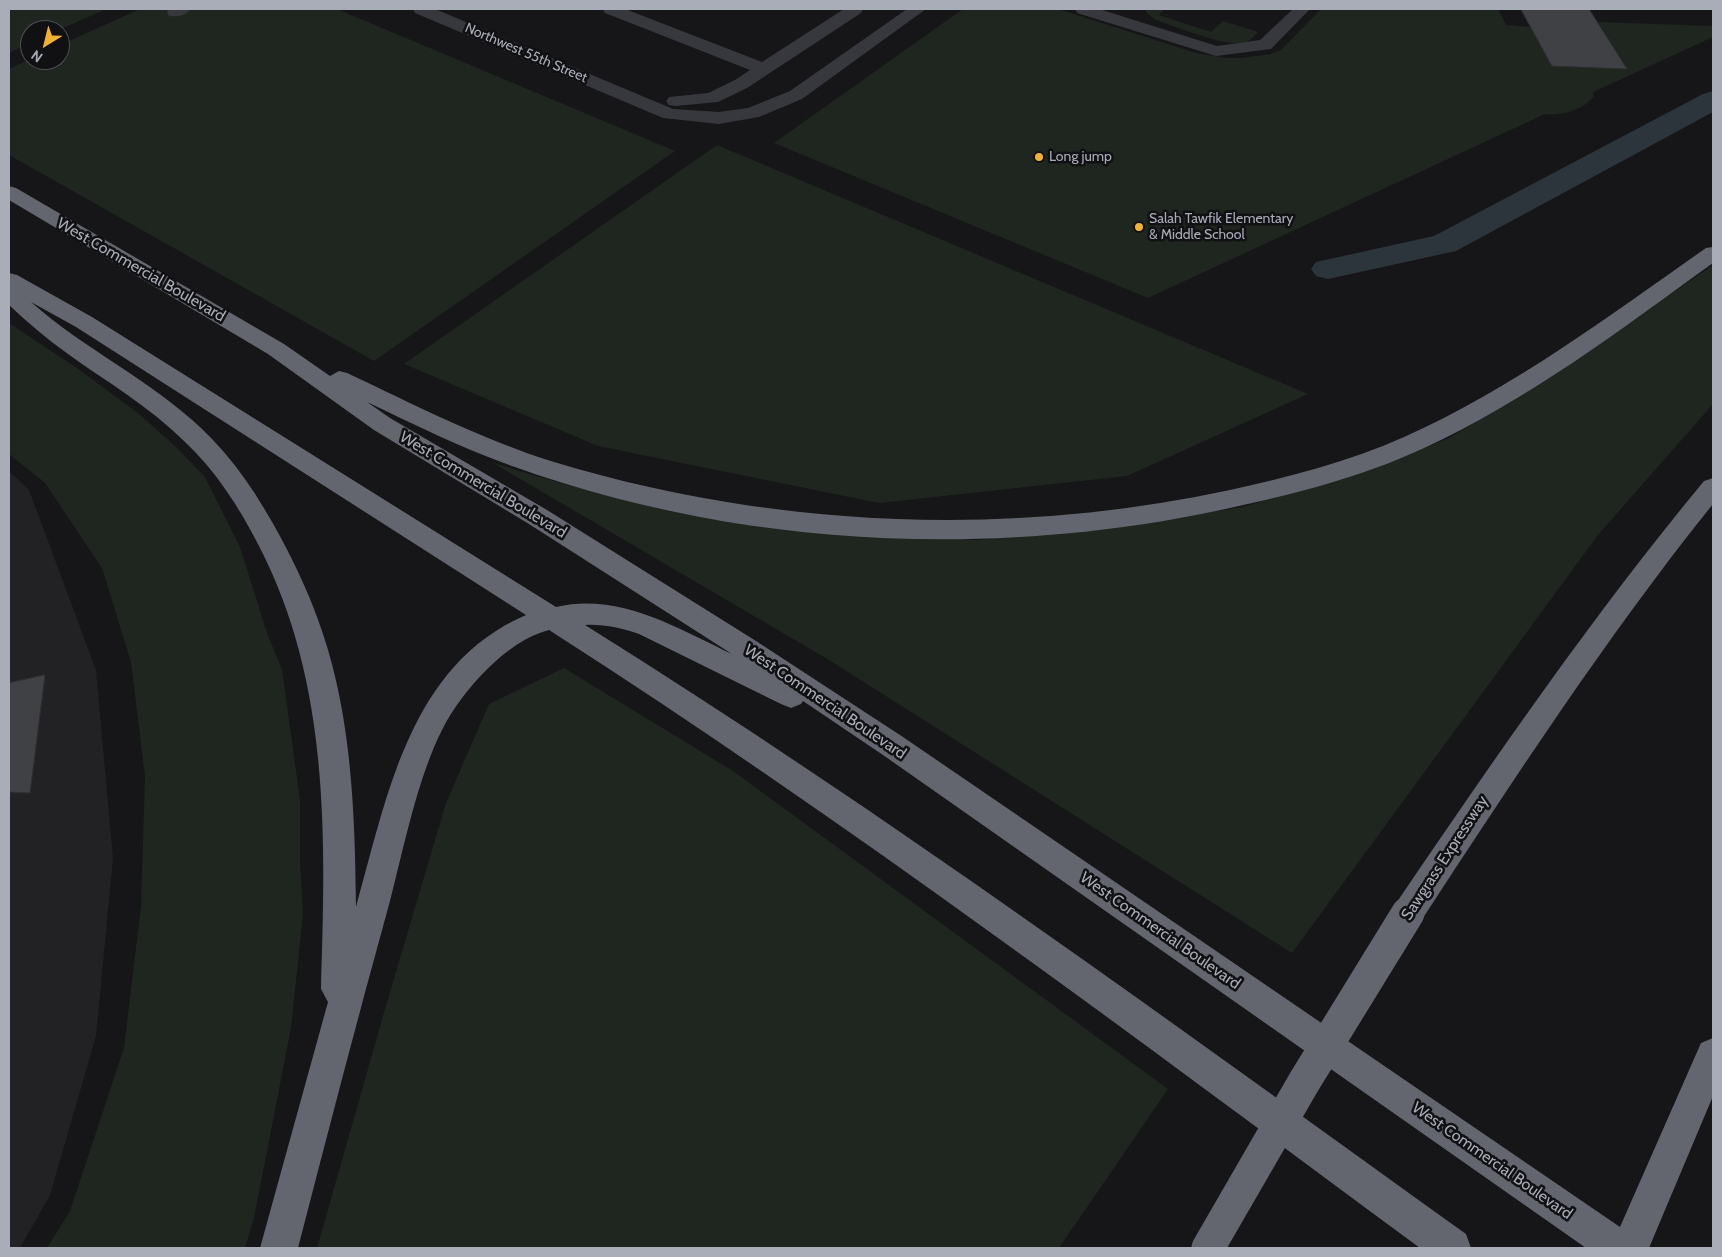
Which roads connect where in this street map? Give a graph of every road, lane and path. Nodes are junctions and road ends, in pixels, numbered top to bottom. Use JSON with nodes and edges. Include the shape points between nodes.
{"nodes":[{"id":1,"x":421,"y":9,"type":"edge"},
{"id":2,"x":611,"y":9,"type":"edge"},
{"id":3,"x":855,"y":9,"type":"edge"},
{"id":4,"x":918,"y":9,"type":"edge"},
{"id":5,"x":1083,"y":9,"type":"edge"},
{"id":6,"x":1302,"y":9,"type":"edge"},
{"id":7,"x":764,"y":69,"type":"junction"},
{"id":8,"x":632,"y":98,"type":"junction"},
{"id":9,"x":9,"y":192,"type":"edge"},
{"id":10,"x":1713,"y":253,"type":"edge"},
{"id":11,"x":9,"y":280,"type":"edge"},
{"id":12,"x":9,"y":293,"type":"edge"},
{"id":13,"x":276,"y":349,"type":"junction"},
{"id":14,"x":1713,"y":488,"type":"edge"},
{"id":15,"x":549,"y":618,"type":"junction"},
{"id":16,"x":893,"y":746,"type":"junction"},
{"id":17,"x":337,"y":1031,"type":"junction"},
{"id":18,"x":1713,"y":1055,"type":"edge"},
{"id":19,"x":279,"y":1248,"type":"edge"},
{"id":20,"x":1208,"y":1248,"type":"edge"},
{"id":21,"x":1452,"y":1248,"type":"edge"},
{"id":22,"x":1618,"y":1248,"type":"edge"},
{"id":23,"x":1630,"y":1248,"type":"edge"}],
"edges":[{"from":1,"to":8,"type":"street","name":"Northwest 55th Street"},
{"from":2,"to":7,"type":"street","via":[[653,18]]},
{"from":3,"to":7,"type":"street"},
{"from":4,"to":8,"type":"street","name":"Northwest 55th Street","via":[[796,95],[752,113],[719,118],[670,114]]},
{"from":5,"to":6,"type":"street","via":[[1216,51],[1265,45]]},
{"from":7,"to":8,"type":"street","via":[[712,98],[676,101]]},
{"from":9,"to":13,"type":"highway","name":"West Commercial Boulevard"},
{"from":10,"to":13,"type":"highway","via":[[1536,376],[1483,408],[1356,466],[1244,497],[1185,509],[1046,526],[886,528],[809,522],[665,501],[547,469],[494,450]]},
{"from":11,"to":15,"type":"highway","via":[[84,322]]},
{"from":12,"to":17,"type":"highway","via":[[58,336],[142,392],[181,423],[224,468],[249,504],[275,547],[295,591],[326,693],[335,754],[340,826]]},
{"from":13,"to":16,"type":"highway","name":"West Commercial Boulevard","via":[[382,424],[639,579]]},
{"from":14,"to":20,"type":"highway","name":"Sawgrass Expressway","bridge":true,"via":[[1622,602],[1521,743],[1408,913],[1304,1082]]},
{"from":15,"to":16,"type":"highway","via":[[589,613],[619,617],[652,628]]},
{"from":15,"to":17,"type":"highway","via":[[525,625],[490,649],[461,677],[424,738],[405,788]]},
{"from":15,"to":21,"type":"highway","via":[[682,700],[946,882]]},
{"from":16,"to":22,"type":"highway","name":"West Commercial Boulevard"},
{"from":17,"to":19,"type":"highway"},
{"from":18,"to":23,"type":"highway"}]}
